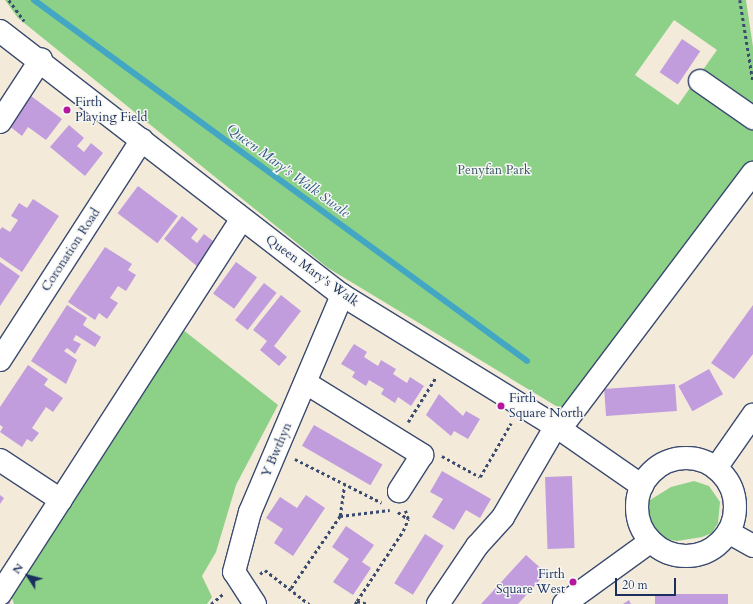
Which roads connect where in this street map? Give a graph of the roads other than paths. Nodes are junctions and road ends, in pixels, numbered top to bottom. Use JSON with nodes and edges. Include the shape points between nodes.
{"nodes":[{"id":1,"x":0,"y":31,"type":"edge"},
{"id":2,"x":40,"y":59,"type":"junction"},
{"id":3,"x":700,"y":81,"type":"dead end"},
{"id":4,"x":753,"y":118,"type":"edge"},
{"id":5,"x":0,"y":122,"type":"edge"},
{"id":6,"x":142,"y":140,"type":"junction"},
{"id":7,"x":753,"y":173,"type":"edge"},
{"id":8,"x":241,"y":220,"type":"junction"},
{"id":9,"x":342,"y":295,"type":"junction"},
{"id":10,"x":0,"y":360,"type":"edge"},
{"id":11,"x":306,"y":383,"type":"junction"},
{"id":12,"x":753,"y":415,"type":"edge"},
{"id":13,"x":558,"y":428,"type":"junction"},
{"id":14,"x":0,"y":460,"type":"edge"},
{"id":15,"x":716,"y":468,"type":"junction"},
{"id":16,"x":642,"y":486,"type":"junction"},
{"id":17,"x":60,"y":500,"type":"junction"},
{"id":18,"x":397,"y":500,"type":"road end"},
{"id":19,"x":728,"y":532,"type":"junction"},
{"id":20,"x":651,"y":541,"type":"junction"},
{"id":21,"x":753,"y":546,"type":"edge"},
{"id":22,"x":0,"y":594,"type":"edge"},
{"id":23,"x":250,"y":596,"type":"edge"},
{"id":24,"x":438,"y":604,"type":"edge"},
{"id":25,"x":564,"y":604,"type":"edge"}],
"edges":[{"from":1,"to":2,"type":"street","name":"Queen Mary's Walk"},
{"from":2,"to":5,"type":"street"},
{"from":2,"to":6,"type":"street","name":"Queen Mary's Walk"},
{"from":3,"to":4,"type":"street"},
{"from":6,"to":8,"type":"street","name":"Queen Mary's Walk"},
{"from":6,"to":10,"type":"street","name":"Coronation Road"},
{"from":7,"to":13,"type":"street"},
{"from":8,"to":9,"type":"street","name":"Queen Mary's Walk"},
{"from":8,"to":17,"type":"street"},
{"from":9,"to":11,"type":"street","name":"Y Bwthyn"},
{"from":9,"to":13,"type":"street","name":"Queen Mary's Walk"},
{"from":11,"to":18,"type":"street","via":[[422,454]]},
{"from":11,"to":23,"type":"street","name":"Y Bwthyn","via":[[250,512],[234,572]]},
{"from":12,"to":15,"type":"street"},
{"from":13,"to":16,"type":"street","name":"Queen Mary's Walk"},
{"from":13,"to":24,"type":"street","via":[[503,517],[477,546]]},
{"from":14,"to":17,"type":"street"},
{"from":15,"to":16,"type":"street","via":[[694,458],[678,458],[651,472]]},
{"from":15,"to":19,"type":"street","via":[[731,486],[735,501]]},
{"from":16,"to":20,"type":"street","via":[[638,515]]},
{"from":17,"to":22,"type":"street"},
{"from":19,"to":20,"type":"street","via":[[718,544],[692,555],[676,555]]},
{"from":19,"to":21,"type":"street"},
{"from":20,"to":25,"type":"street"}]}
